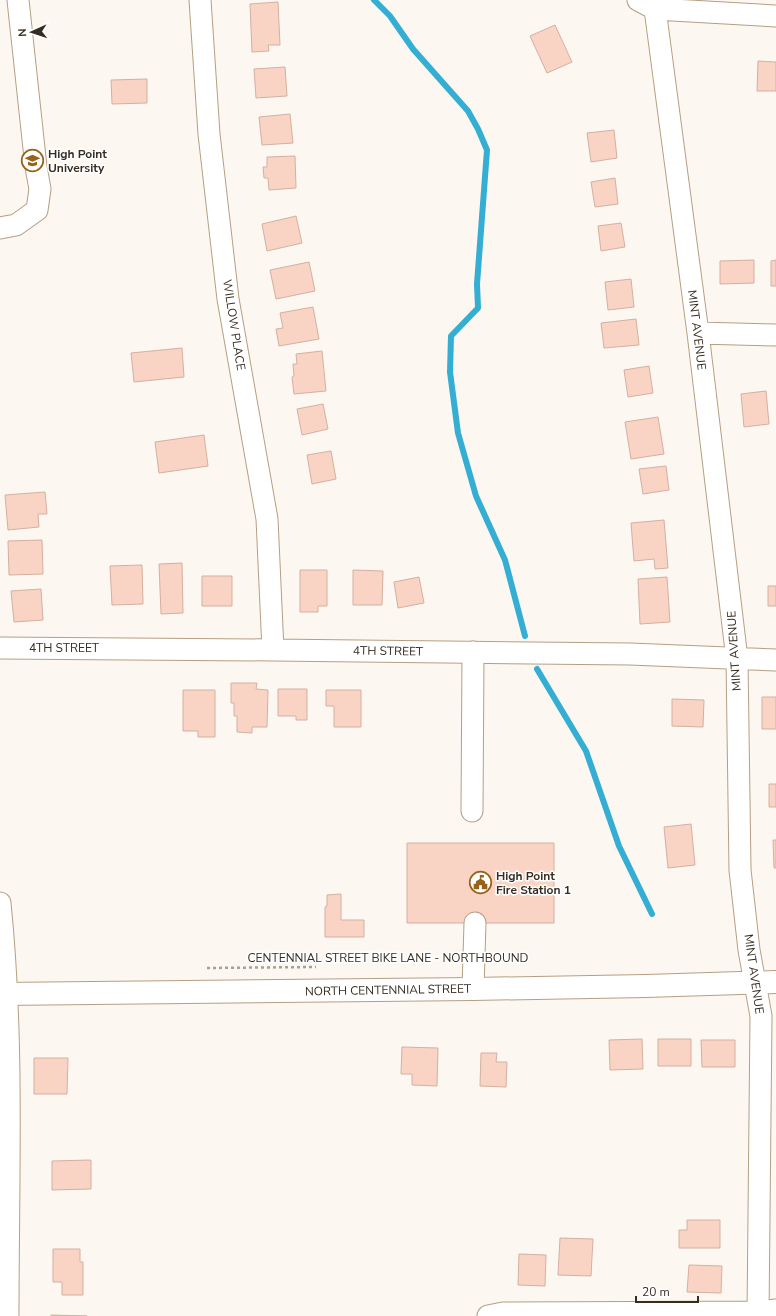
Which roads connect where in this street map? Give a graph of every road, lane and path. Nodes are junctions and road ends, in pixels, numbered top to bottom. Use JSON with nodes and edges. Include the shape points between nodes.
{"nodes":[{"id":1,"x":18,"y":0,"type":"edge"},
{"id":2,"x":200,"y":0,"type":"edge"},
{"id":3,"x":646,"y":5,"type":"edge"},
{"id":4,"x":776,"y":16,"type":"edge"},
{"id":5,"x":0,"y":228,"type":"edge"},
{"id":6,"x":698,"y":333,"type":"junction"},
{"id":7,"x":776,"y":335,"type":"edge"},
{"id":8,"x":0,"y":648,"type":"edge"},
{"id":9,"x":274,"y":650,"type":"junction"},
{"id":10,"x":474,"y":652,"type":"junction"},
{"id":11,"x":737,"y":659,"type":"junction"},
{"id":12,"x":776,"y":660,"type":"edge"},
{"id":13,"x":472,"y":811,"type":"dead end"},
{"id":14,"x":0,"y":903,"type":"edge"},
{"id":15,"x":474,"y":923,"type":"dead end"},
{"id":16,"x":316,"y":967,"type":"dead end"},
{"id":17,"x":203,"y":968,"type":"dead end"},
{"id":18,"x":766,"y":982,"type":"edge"},
{"id":19,"x":474,"y":989,"type":"junction"},
{"id":20,"x":3,"y":994,"type":"edge"},
{"id":21,"x":764,"y":1313,"type":"edge"},
{"id":22,"x":8,"y":1316,"type":"edge"},
{"id":23,"x":488,"y":1316,"type":"edge"}],
"edges":[{"from":1,"to":5,"type":"street","via":[[40,189],[37,210],[16,225]]},
{"from":2,"to":9,"type":"street","name":"WILLOW PLACE","via":[[209,134],[228,298],[267,519]]},
{"from":3,"to":4,"type":"street"},
{"from":3,"to":6,"type":"street","name":"MINT AVENUE"},
{"from":6,"to":7,"type":"street"},
{"from":6,"to":11,"type":"street","name":"MINT AVENUE"},
{"from":8,"to":9,"type":"street","name":"4TH STREET"},
{"from":9,"to":10,"type":"street","name":"4TH STREET"},
{"from":10,"to":11,"type":"street","name":"4TH STREET","via":[[630,654]]},
{"from":10,"to":13,"type":"street"},
{"from":11,"to":12,"type":"street","name":"4TH STREET"},
{"from":11,"to":18,"type":"street","name":"MINT AVENUE","via":[[740,870],[749,950]]},
{"from":14,"to":20,"type":"street","via":[[6,956]]},
{"from":15,"to":19,"type":"street"},
{"from":16,"to":17,"type":"path","name":"CENTENNIAL STREET BIKE LANE - NORTHBOUND"},
{"from":18,"to":19,"type":"main road","name":"NORTH CENTENNIAL STREET"},
{"from":18,"to":21,"type":"street","name":"MINT AVENUE","via":[[761,1016]]},
{"from":19,"to":20,"type":"main road","name":"NORTH CENTENNIAL STREET"},
{"from":20,"to":22,"type":"street","via":[[9,1034]]},
{"from":21,"to":23,"type":"street","via":[[503,1313]]}]}
